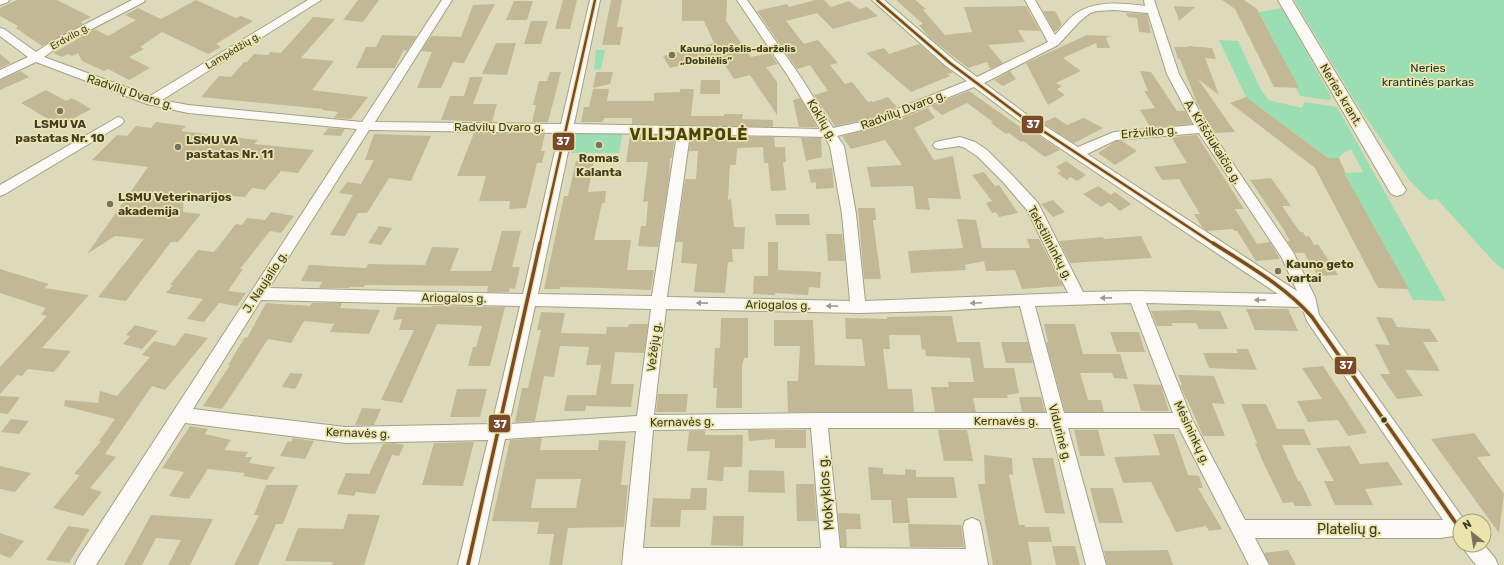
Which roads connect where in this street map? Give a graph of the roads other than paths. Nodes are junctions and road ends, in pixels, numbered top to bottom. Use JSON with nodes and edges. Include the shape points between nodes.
{"nodes":[{"id":1,"x":4,"y":0,"type":"edge"},
{"id":2,"x":140,"y":0,"type":"edge"},
{"id":3,"x":316,"y":0,"type":"edge"},
{"id":4,"x":447,"y":0,"type":"edge"},
{"id":5,"x":595,"y":0,"type":"edge"},
{"id":6,"x":742,"y":0,"type":"edge"},
{"id":7,"x":877,"y":0,"type":"edge"},
{"id":8,"x":1030,"y":0,"type":"edge"},
{"id":9,"x":1285,"y":0,"type":"edge"},
{"id":10,"x":0,"y":2,"type":"edge"},
{"id":11,"x":1150,"y":5,"type":"edge"},
{"id":12,"x":0,"y":31,"type":"edge"},
{"id":13,"x":1054,"y":43,"type":"junction"},
{"id":14,"x":36,"y":57,"type":"junction"},
{"id":15,"x":0,"y":75,"type":"edge"},
{"id":16,"x":974,"y":82,"type":"junction"},
{"id":17,"x":151,"y":101,"type":"junction"},
{"id":18,"x":118,"y":121,"type":"dead end"},
{"id":19,"x":365,"y":126,"type":"junction"},
{"id":20,"x":566,"y":128,"type":"junction"},
{"id":21,"x":1202,"y":128,"type":"junction"},
{"id":22,"x":684,"y":130,"type":"junction"},
{"id":23,"x":830,"y":133,"type":"junction"},
{"id":24,"x":940,"y":145,"type":"dead end"},
{"id":25,"x":1077,"y":153,"type":"junction"},
{"id":26,"x":1397,"y":190,"type":"dead end"},
{"id":27,"x":0,"y":191,"type":"edge"},
{"id":28,"x":1297,"y":274,"type":"junction"},
{"id":29,"x":1276,"y":284,"type":"junction"},
{"id":30,"x":257,"y":294,"type":"junction"},
{"id":31,"x":1136,"y":297,"type":"junction"},
{"id":32,"x":1079,"y":298,"type":"junction"},
{"id":33,"x":529,"y":299,"type":"junction"},
{"id":34,"x":1026,"y":300,"type":"junction"},
{"id":35,"x":659,"y":302,"type":"junction"},
{"id":36,"x":1299,"y":302,"type":"junction"},
{"id":37,"x":858,"y":307,"type":"junction"},
{"id":38,"x":1312,"y":317,"type":"junction"},
{"id":39,"x":180,"y":415,"type":"junction"},
{"id":40,"x":819,"y":420,"type":"junction"},
{"id":41,"x":1057,"y":421,"type":"junction"},
{"id":42,"x":1184,"y":421,"type":"junction"},
{"id":43,"x":645,"y":423,"type":"junction"},
{"id":44,"x":498,"y":432,"type":"junction"},
{"id":45,"x":1452,"y":518,"type":"edge"},
{"id":46,"x":972,"y":527,"type":"dead end"},
{"id":47,"x":1452,"y":528,"type":"edge"},
{"id":48,"x":1240,"y":529,"type":"junction"},
{"id":49,"x":1478,"y":553,"type":"edge"},
{"id":50,"x":633,"y":561,"type":"edge"},
{"id":51,"x":831,"y":561,"type":"edge"},
{"id":52,"x":978,"y":561,"type":"edge"},
{"id":53,"x":85,"y":565,"type":"edge"},
{"id":54,"x":468,"y":565,"type":"edge"},
{"id":55,"x":1096,"y":565,"type":"edge"},
{"id":56,"x":1259,"y":565,"type":"edge"},
{"id":57,"x":1488,"y":565,"type":"edge"}],
"edges":[{"from":1,"to":10,"type":"street"},
{"from":2,"to":14,"type":"street","name":"Erdvilo g.","via":[[55,44]]},
{"from":3,"to":17,"type":"street","name":"Lampėdžių g."},
{"from":4,"to":19,"type":"street","name":"J. Naujalio g."},
{"from":5,"to":20,"type":"street"},
{"from":6,"to":23,"type":"street","name":"Koklių g."},
{"from":7,"to":16,"type":"street"},
{"from":8,"to":13,"type":"street"},
{"from":9,"to":26,"type":"main road","name":"Neries krant."},
{"from":11,"to":13,"type":"street","name":"Radvilų Dvaro g.","via":[[1088,10]]},
{"from":11,"to":21,"type":"street","name":"A. Kriščiukaičio g.","via":[[1173,74]]},
{"from":12,"to":14,"type":"street","name":"Radvilų Dvaro g."},
{"from":13,"to":16,"type":"street","name":"Radvilų Dvaro g."},
{"from":14,"to":15,"type":"street","name":"Erdvilo g."},
{"from":14,"to":17,"type":"street","name":"Radvilų Dvaro g."},
{"from":16,"to":23,"type":"street","name":"Radvilų Dvaro g.","via":[[874,123]]},
{"from":16,"to":25,"type":"street"},
{"from":17,"to":19,"type":"street","name":"Radvilų Dvaro g.","via":[[188,109]]},
{"from":18,"to":27,"type":"street"},
{"from":19,"to":20,"type":"street","name":"Radvilų Dvaro g."},
{"from":19,"to":30,"type":"street","name":"J. Naujalio g."},
{"from":20,"to":22,"type":"street","name":"Radvilų Dvaro g."},
{"from":20,"to":33,"type":"street"},
{"from":21,"to":25,"type":"street","name":"Eržvilko g.","via":[[1114,136]]},
{"from":21,"to":28,"type":"street","name":"A. Kriščiukaičio g.","via":[[1288,256]]},
{"from":22,"to":23,"type":"street","name":"Radvilų Dvaro g."},
{"from":22,"to":35,"type":"street","name":"Vežėjų g."},
{"from":23,"to":37,"type":"street","name":"Koklių g.","via":[[837,146],[849,214]]},
{"from":24,"to":32,"type":"street","name":"Tekstilininkų g.","via":[[960,141],[970,145],[982,153],[1008,179],[1033,207]]},
{"from":25,"to":29,"type":"street"},
{"from":28,"to":29,"type":"street","via":[[1292,279]]},
{"from":28,"to":38,"type":"street","name":"A. Kriščiukaičio g."},
{"from":29,"to":36,"type":"street"},
{"from":30,"to":33,"type":"street","name":"Ariogalos g."},
{"from":30,"to":39,"type":"street","name":"J. Naujalio g."},
{"from":31,"to":32,"type":"street","name":"Ariogalos g.","one_way":true},
{"from":36,"to":31,"type":"street","name":"Ariogalos g.","one_way":true},
{"from":31,"to":42,"type":"street","name":"Mėsininkų g."},
{"from":32,"to":34,"type":"street","name":"Ariogalos g."},
{"from":33,"to":35,"type":"street","name":"Ariogalos g."},
{"from":33,"to":44,"type":"street"},
{"from":34,"to":37,"type":"street","name":"Ariogalos g.","one_way":true},
{"from":34,"to":41,"type":"street","name":"Vidurinė g."},
{"from":37,"to":35,"type":"street","name":"Ariogalos g.","one_way":true},
{"from":35,"to":43,"type":"street","name":"Vežėjų g."},
{"from":36,"to":38,"type":"street"},
{"from":38,"to":45,"type":"street","name":"A. Kriščiukaičio g."},
{"from":39,"to":44,"type":"street","name":"Kernavės g.","via":[[346,435]]},
{"from":39,"to":53,"type":"street","name":"J. Naujalio g."},
{"from":40,"to":41,"type":"street","name":"Kernavės g."},
{"from":40,"to":43,"type":"street","name":"Kernavės g."},
{"from":40,"to":51,"type":"street","name":"Mokyklos g."},
{"from":41,"to":42,"type":"street","name":"Kernavės g."},
{"from":41,"to":55,"type":"street","name":"Vidurinė g."},
{"from":42,"to":48,"type":"street","name":"Mėsininkų g."},
{"from":43,"to":44,"type":"street","name":"Kernavės g."},
{"from":43,"to":50,"type":"street","name":"Vežėjų g."},
{"from":44,"to":54,"type":"street"},
{"from":46,"to":52,"type":"street"},
{"from":47,"to":48,"type":"street","name":"Platelių g."},
{"from":48,"to":56,"type":"street","name":"Mėsininkų g."},
{"from":49,"to":57,"type":"street"},
{"from":50,"to":51,"type":"street"},
{"from":51,"to":52,"type":"street"}]}
